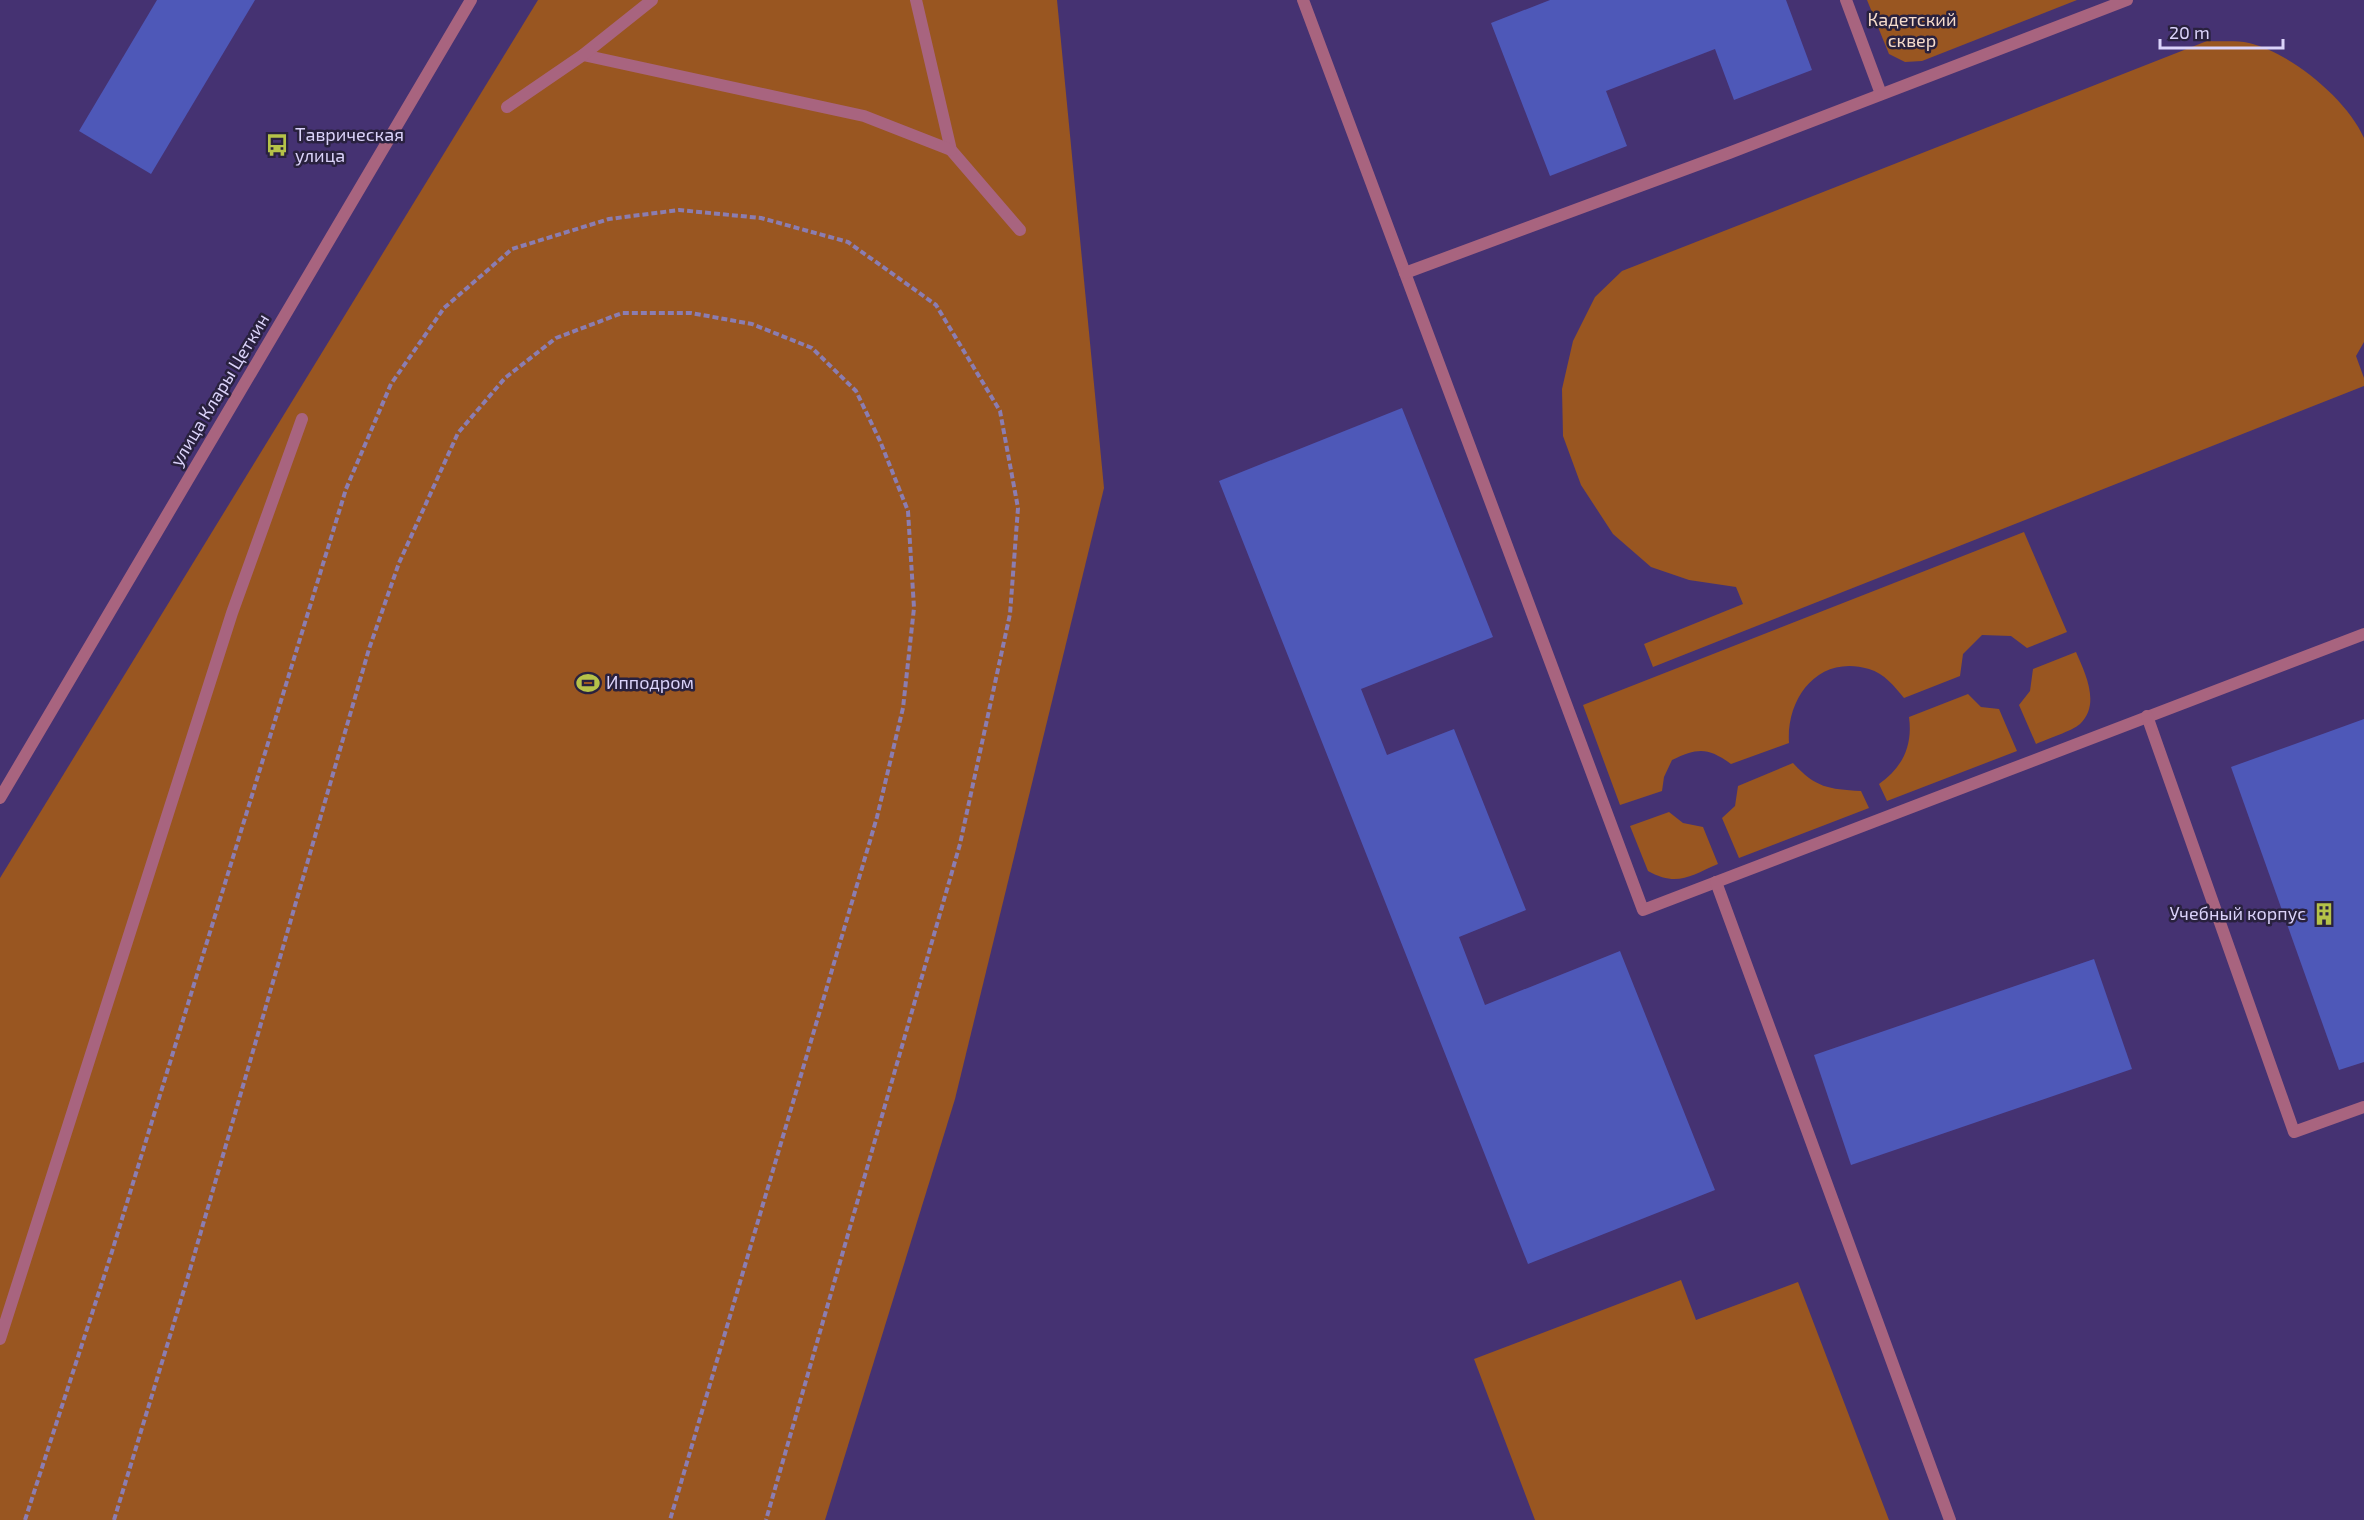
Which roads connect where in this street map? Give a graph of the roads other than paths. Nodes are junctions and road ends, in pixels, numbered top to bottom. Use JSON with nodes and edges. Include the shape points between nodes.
{"nodes":[{"id":1,"x":471,"y":0,"type":"edge"},
{"id":2,"x":652,"y":0,"type":"edge"},
{"id":3,"x":916,"y":0,"type":"edge"},
{"id":4,"x":1303,"y":0,"type":"edge"},
{"id":5,"x":1846,"y":0,"type":"edge"},
{"id":6,"x":2127,"y":0,"type":"edge"},
{"id":7,"x":583,"y":56,"type":"junction"},
{"id":8,"x":1881,"y":94,"type":"junction"},
{"id":9,"x":507,"y":107,"type":"dead end"},
{"id":10,"x":951,"y":150,"type":"junction"},
{"id":11,"x":1020,"y":230,"type":"dead end"},
{"id":12,"x":1405,"y":273,"type":"junction"},
{"id":13,"x":302,"y":419,"type":"dead end"},
{"id":14,"x":2364,"y":634,"type":"edge"},
{"id":15,"x":2147,"y":716,"type":"junction"},
{"id":16,"x":0,"y":798,"type":"edge"},
{"id":17,"x":1716,"y":882,"type":"junction"},
{"id":18,"x":2364,"y":1107,"type":"edge"},
{"id":19,"x":0,"y":1340,"type":"edge"},
{"id":20,"x":1950,"y":1520,"type":"edge"}],
"edges":[{"from":1,"to":16,"type":"street","name":"улица Клары Цеткин"},
{"from":2,"to":7,"type":"street"},
{"from":3,"to":10,"type":"street"},
{"from":4,"to":12,"type":"street"},
{"from":5,"to":8,"type":"street"},
{"from":6,"to":8,"type":"street"},
{"from":7,"to":9,"type":"street"},
{"from":7,"to":10,"type":"street","via":[[864,116]]},
{"from":8,"to":12,"type":"street"},
{"from":10,"to":11,"type":"street"},
{"from":12,"to":17,"type":"street","via":[[1643,910]]},
{"from":13,"to":19,"type":"street","via":[[231,613]]},
{"from":14,"to":15,"type":"street"},
{"from":15,"to":17,"type":"street"},
{"from":15,"to":18,"type":"street","via":[[2294,1132]]},
{"from":17,"to":20,"type":"street"}]}
